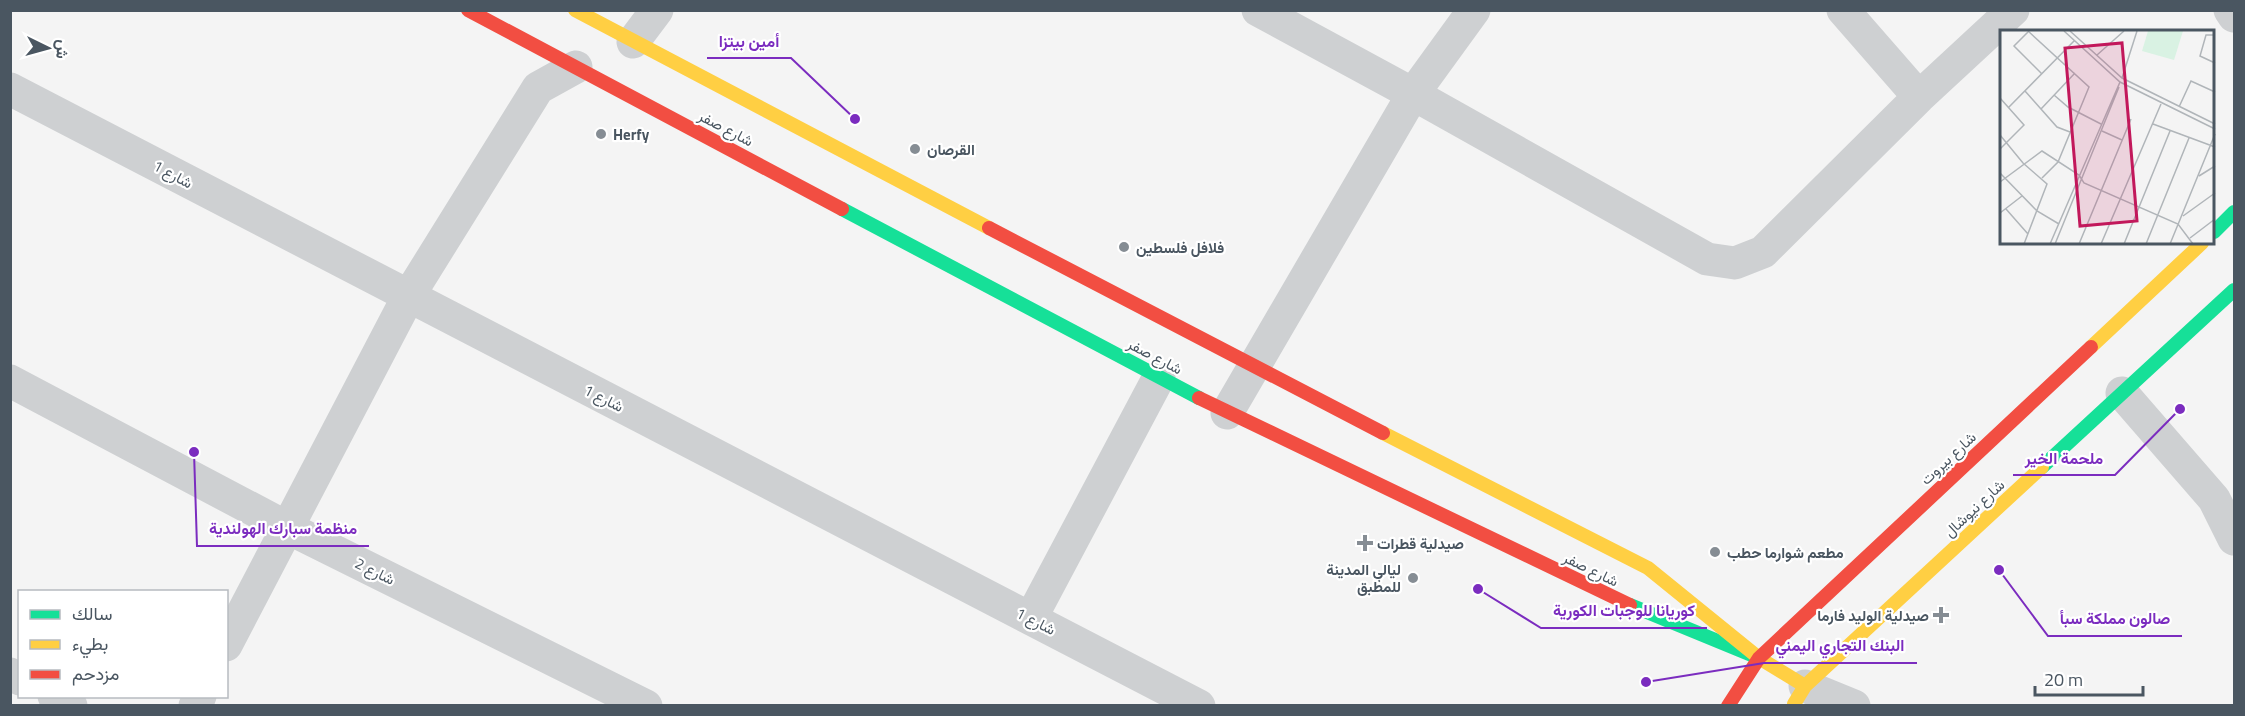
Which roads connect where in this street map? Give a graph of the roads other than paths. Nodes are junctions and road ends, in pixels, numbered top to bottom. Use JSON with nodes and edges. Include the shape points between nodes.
{"nodes":[{"id":1,"x":468,"y":10,"type":"edge"},
{"id":2,"x":575,"y":10,"type":"edge"},
{"id":3,"x":657,"y":10,"type":"edge"},
{"id":4,"x":1258,"y":10,"type":"edge"},
{"id":5,"x":1474,"y":10,"type":"edge"},
{"id":6,"x":1843,"y":10,"type":"edge"},
{"id":7,"x":2013,"y":10,"type":"edge"},
{"id":8,"x":2230,"y":10,"type":"edge"},
{"id":9,"x":2235,"y":16,"type":"edge"},
{"id":10,"x":624,"y":46,"type":"junction"},
{"id":11,"x":586,"y":63,"type":"junction"},
{"id":12,"x":10,"y":89,"type":"edge"},
{"id":13,"x":1413,"y":94,"type":"junction"},
{"id":14,"x":1919,"y":97,"type":"junction"},
{"id":15,"x":2235,"y":212,"type":"edge"},
{"id":16,"x":2215,"y":231,"type":"edge"},
{"id":17,"x":2201,"y":244,"type":"edge"},
{"id":18,"x":2235,"y":290,"type":"edge"},
{"id":19,"x":408,"y":297,"type":"junction"},
{"id":20,"x":1254,"y":368,"type":"junction"},
{"id":21,"x":1159,"y":377,"type":"junction"},
{"id":22,"x":10,"y":381,"type":"edge"},
{"id":23,"x":2122,"y":393,"type":"junction"},
{"id":24,"x":1227,"y":413,"type":"junction"},
{"id":25,"x":288,"y":528,"type":"junction"},
{"id":26,"x":2235,"y":538,"type":"edge"},
{"id":27,"x":1031,"y":618,"type":"junction"},
{"id":28,"x":228,"y":641,"type":"edge"},
{"id":29,"x":1759,"y":658,"type":"junction"},
{"id":30,"x":1799,"y":696,"type":"edge"},
{"id":31,"x":646,"y":705,"type":"edge"},
{"id":32,"x":1199,"y":705,"type":"edge"},
{"id":33,"x":1728,"y":705,"type":"edge"},
{"id":34,"x":1854,"y":705,"type":"edge"}],
"edges":[{"from":1,"to":11,"type":"street","name":"شارع صفر"},
{"from":2,"to":10,"type":"street","name":"شارع صفر"},
{"from":3,"to":10,"type":"street"},
{"from":4,"to":13,"type":"street"},
{"from":5,"to":13,"type":"street"},
{"from":6,"to":14,"type":"street"},
{"from":7,"to":14,"type":"street"},
{"from":8,"to":9,"type":"street"},
{"from":10,"to":20,"type":"street","name":"شارع صفر"},
{"from":11,"to":19,"type":"street","via":[[538,88]]},
{"from":11,"to":21,"type":"street","name":"شارع صفر"},
{"from":12,"to":19,"type":"street","name":"شارع 1"},
{"from":13,"to":14,"type":"street","via":[[1707,259],[1735,263],[1763,252]]},
{"from":13,"to":20,"type":"street"},
{"from":15,"to":16,"type":"street"},
{"from":17,"to":29,"type":"street","name":"شارع بيروت"},
{"from":18,"to":23,"type":"street","name":"شارع نيوشال"},
{"from":19,"to":25,"type":"street"},
{"from":19,"to":27,"type":"street","name":"شارع 1"},
{"from":20,"to":24,"type":"street"},
{"from":20,"to":29,"type":"street","name":"شارع صفر","via":[[1648,568]]},
{"from":21,"to":24,"type":"street","name":"شارع صفر"},
{"from":21,"to":27,"type":"street"},
{"from":22,"to":25,"type":"street","name":"شارع 2"},
{"from":23,"to":26,"type":"street","via":[[2214,499]]},
{"from":23,"to":30,"type":"street","name":"شارع نيوشال"},
{"from":24,"to":29,"type":"street","name":"شارع صفر","via":[[1623,602]]},
{"from":25,"to":28,"type":"street"},
{"from":25,"to":31,"type":"street","name":"شارع 2"},
{"from":27,"to":32,"type":"street","name":"شارع 1"},
{"from":29,"to":30,"type":"street"},
{"from":29,"to":33,"type":"street","name":"شارع بيروت"},
{"from":30,"to":34,"type":"street"}]}
